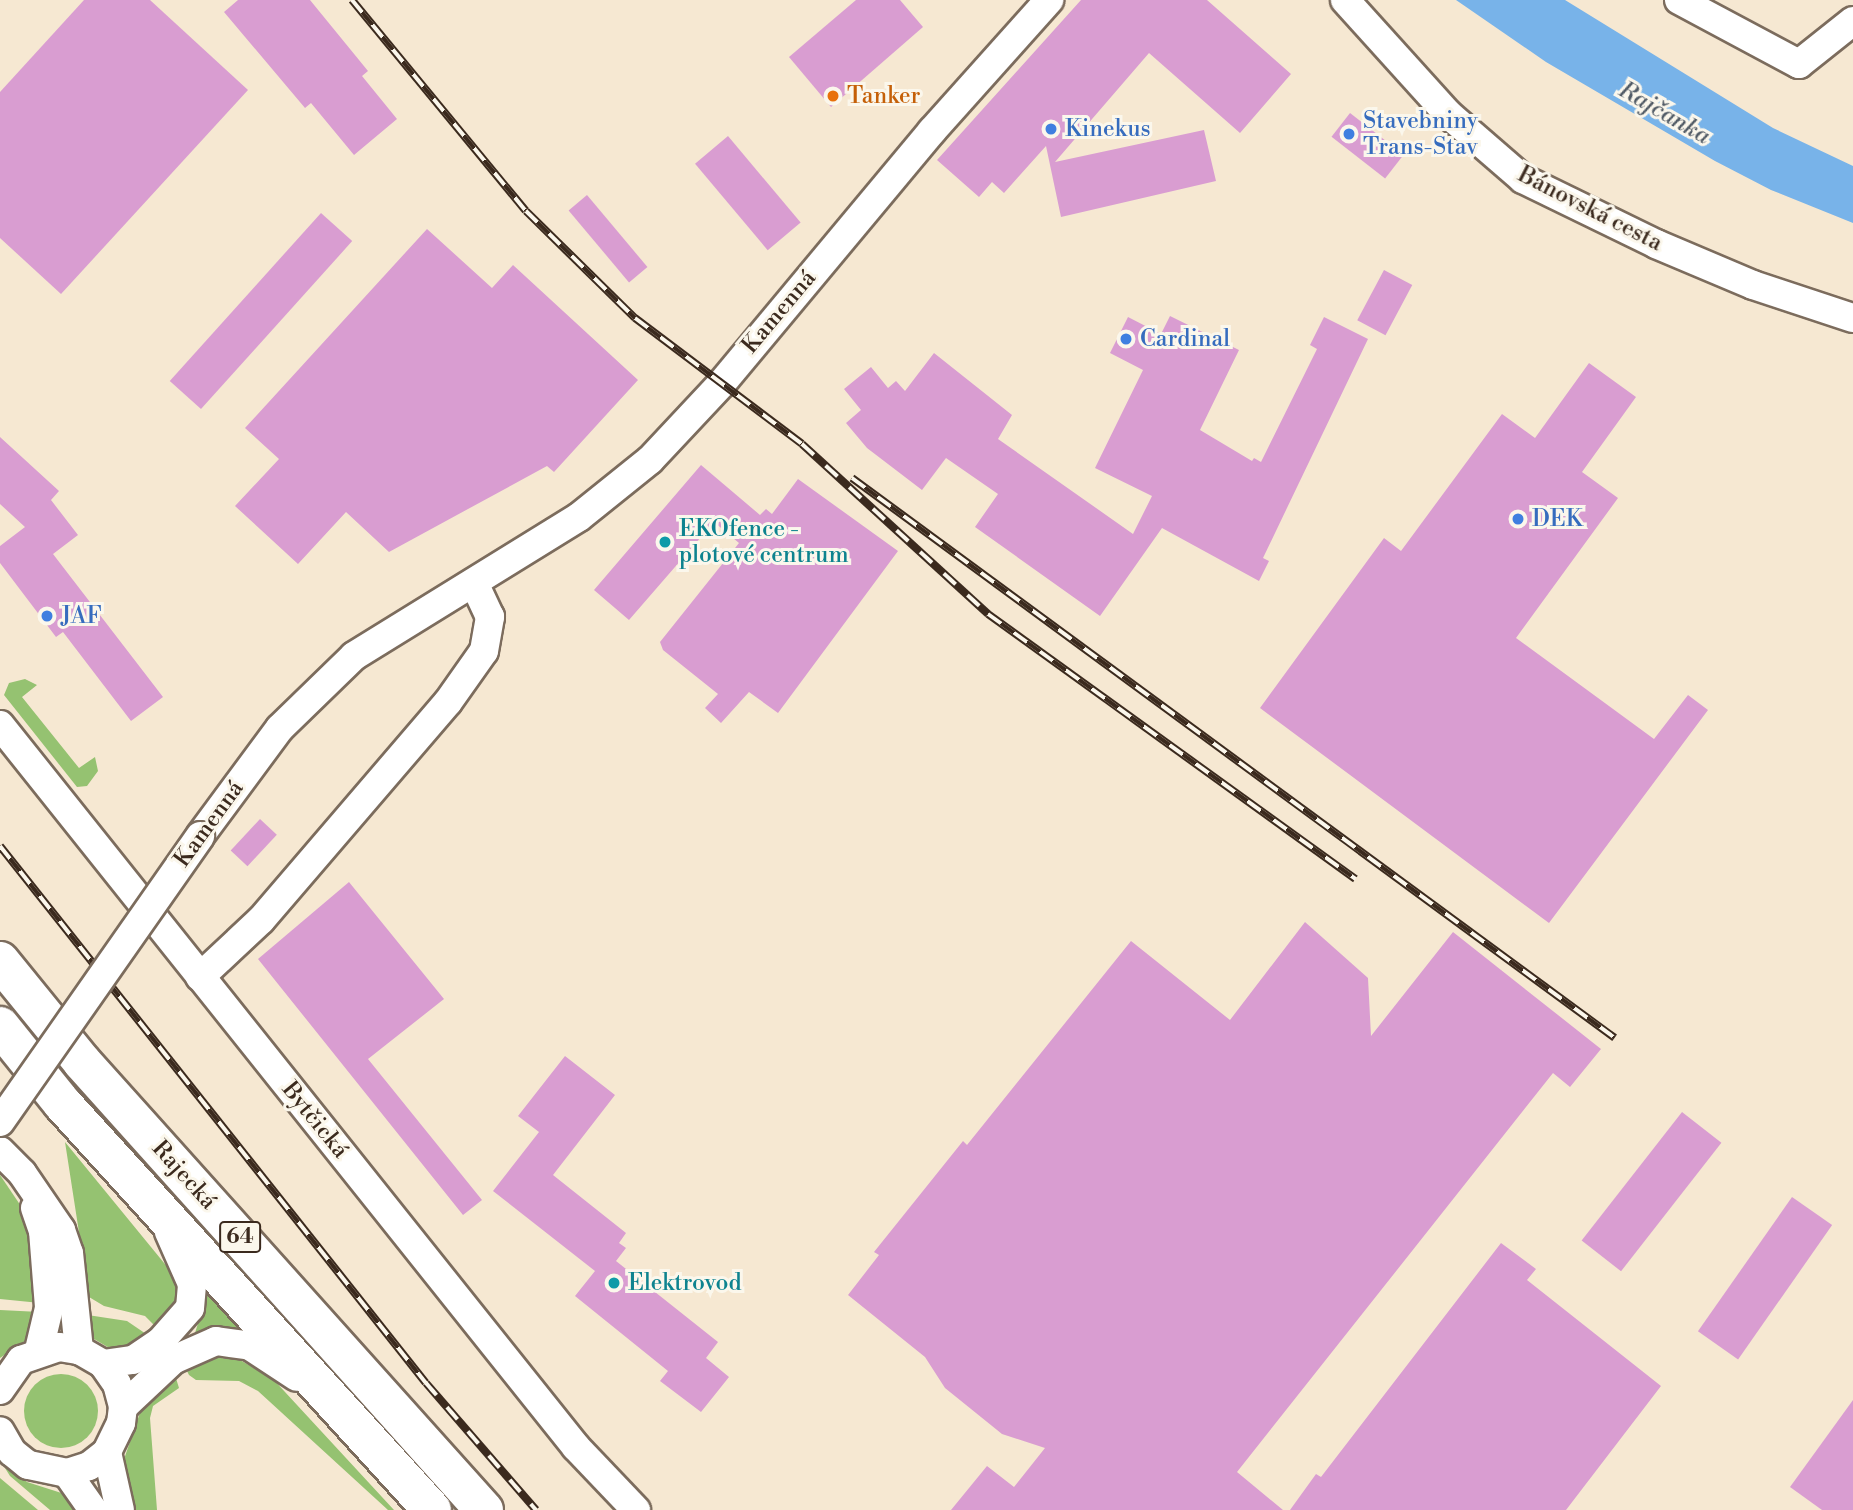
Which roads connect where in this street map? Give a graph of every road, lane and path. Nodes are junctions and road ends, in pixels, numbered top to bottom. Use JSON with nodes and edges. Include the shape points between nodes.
{"nodes":[{"id":1,"x":1049,"y":0,"type":"edge"},
{"id":2,"x":1345,"y":0,"type":"edge"},
{"id":3,"x":1679,"y":0,"type":"edge"},
{"id":4,"x":1853,"y":22,"type":"edge"},
{"id":5,"x":1853,"y":318,"type":"edge"},
{"id":6,"x":474,"y":583,"type":"junction"},
{"id":7,"x":0,"y":725,"type":"edge"},
{"id":8,"x":0,"y":961,"type":"edge"},
{"id":9,"x":200,"y":977,"type":"junction"},
{"id":10,"x":0,"y":1026,"type":"edge"},
{"id":11,"x":0,"y":1122,"type":"edge"},
{"id":12,"x":0,"y":1151,"type":"edge"},
{"id":13,"x":22,"y":1173,"type":"junction"},
{"id":14,"x":160,"y":1213,"type":"junction"},
{"id":15,"x":39,"y":1350,"type":"junction"},
{"id":16,"x":79,"y":1350,"type":"junction"},
{"id":17,"x":103,"y":1364,"type":"junction"},
{"id":18,"x":0,"y":1390,"type":"edge"},
{"id":19,"x":330,"y":1398,"type":"junction"},
{"id":20,"x":123,"y":1407,"type":"junction"},
{"id":21,"x":0,"y":1431,"type":"edge"},
{"id":22,"x":107,"y":1452,"type":"junction"},
{"id":23,"x":67,"y":1473,"type":"junction"},
{"id":24,"x":93,"y":1510,"type":"edge"},
{"id":25,"x":120,"y":1510,"type":"edge"},
{"id":26,"x":432,"y":1510,"type":"edge"},
{"id":27,"x":484,"y":1510,"type":"edge"},
{"id":28,"x":636,"y":1510,"type":"edge"}],
"edges":[{"from":1,"to":6,"type":"street","name":"Kamenná","via":[[932,131],[722,383],[650,460],[579,517]]},
{"from":2,"to":5,"type":"street","name":"Bánovská cesta","via":[[1448,114],[1523,179],[1753,285]]},
{"from":3,"to":4,"type":"street","via":[[1798,64]]},
{"from":6,"to":9,"type":"street","via":[[490,617],[484,652],[448,702],[261,920]]},
{"from":6,"to":11,"type":"street","name":"Kamenná","bridge":true,"via":[[378,639],[326,680],[280,728]]},
{"from":7,"to":9,"type":"street","name":"Bytčická"},
{"from":8,"to":27,"type":"main road","name":"Rajecká","number":"64","via":[[82,1062]]},
{"from":9,"to":28,"type":"street","name":"Bytčická","via":[[576,1447]]},
{"from":10,"to":14,"type":"main road","name":"Rajecká","number":"64"},
{"from":12,"to":13,"type":"street"},
{"from":13,"to":15,"type":"street","via":[[43,1231],[47,1258],[48,1308]]},
{"from":13,"to":16,"type":"street","via":[[49,1208],[65,1241]]},
{"from":14,"to":17,"type":"street","via":[[192,1284],[190,1308],[160,1342],[133,1360]]},
{"from":14,"to":19,"type":"main road","name":"Rajecká","number":"64"},
{"from":15,"to":16,"type":"street"},
{"from":15,"to":18,"type":"street","via":[[21,1360]]},
{"from":16,"to":17,"type":"street"},
{"from":17,"to":20,"type":"street","via":[[117,1384]]},
{"from":19,"to":20,"type":"street","via":[[250,1346],[216,1341],[173,1360]]},
{"from":19,"to":26,"type":"main road","name":"Rajecká","number":"64"},
{"from":20,"to":22,"type":"street"},
{"from":21,"to":23,"type":"street","via":[[12,1452],[28,1465]]},
{"from":22,"to":23,"type":"street","via":[[89,1466]]},
{"from":22,"to":25,"type":"street"},
{"from":23,"to":24,"type":"street"}]}
